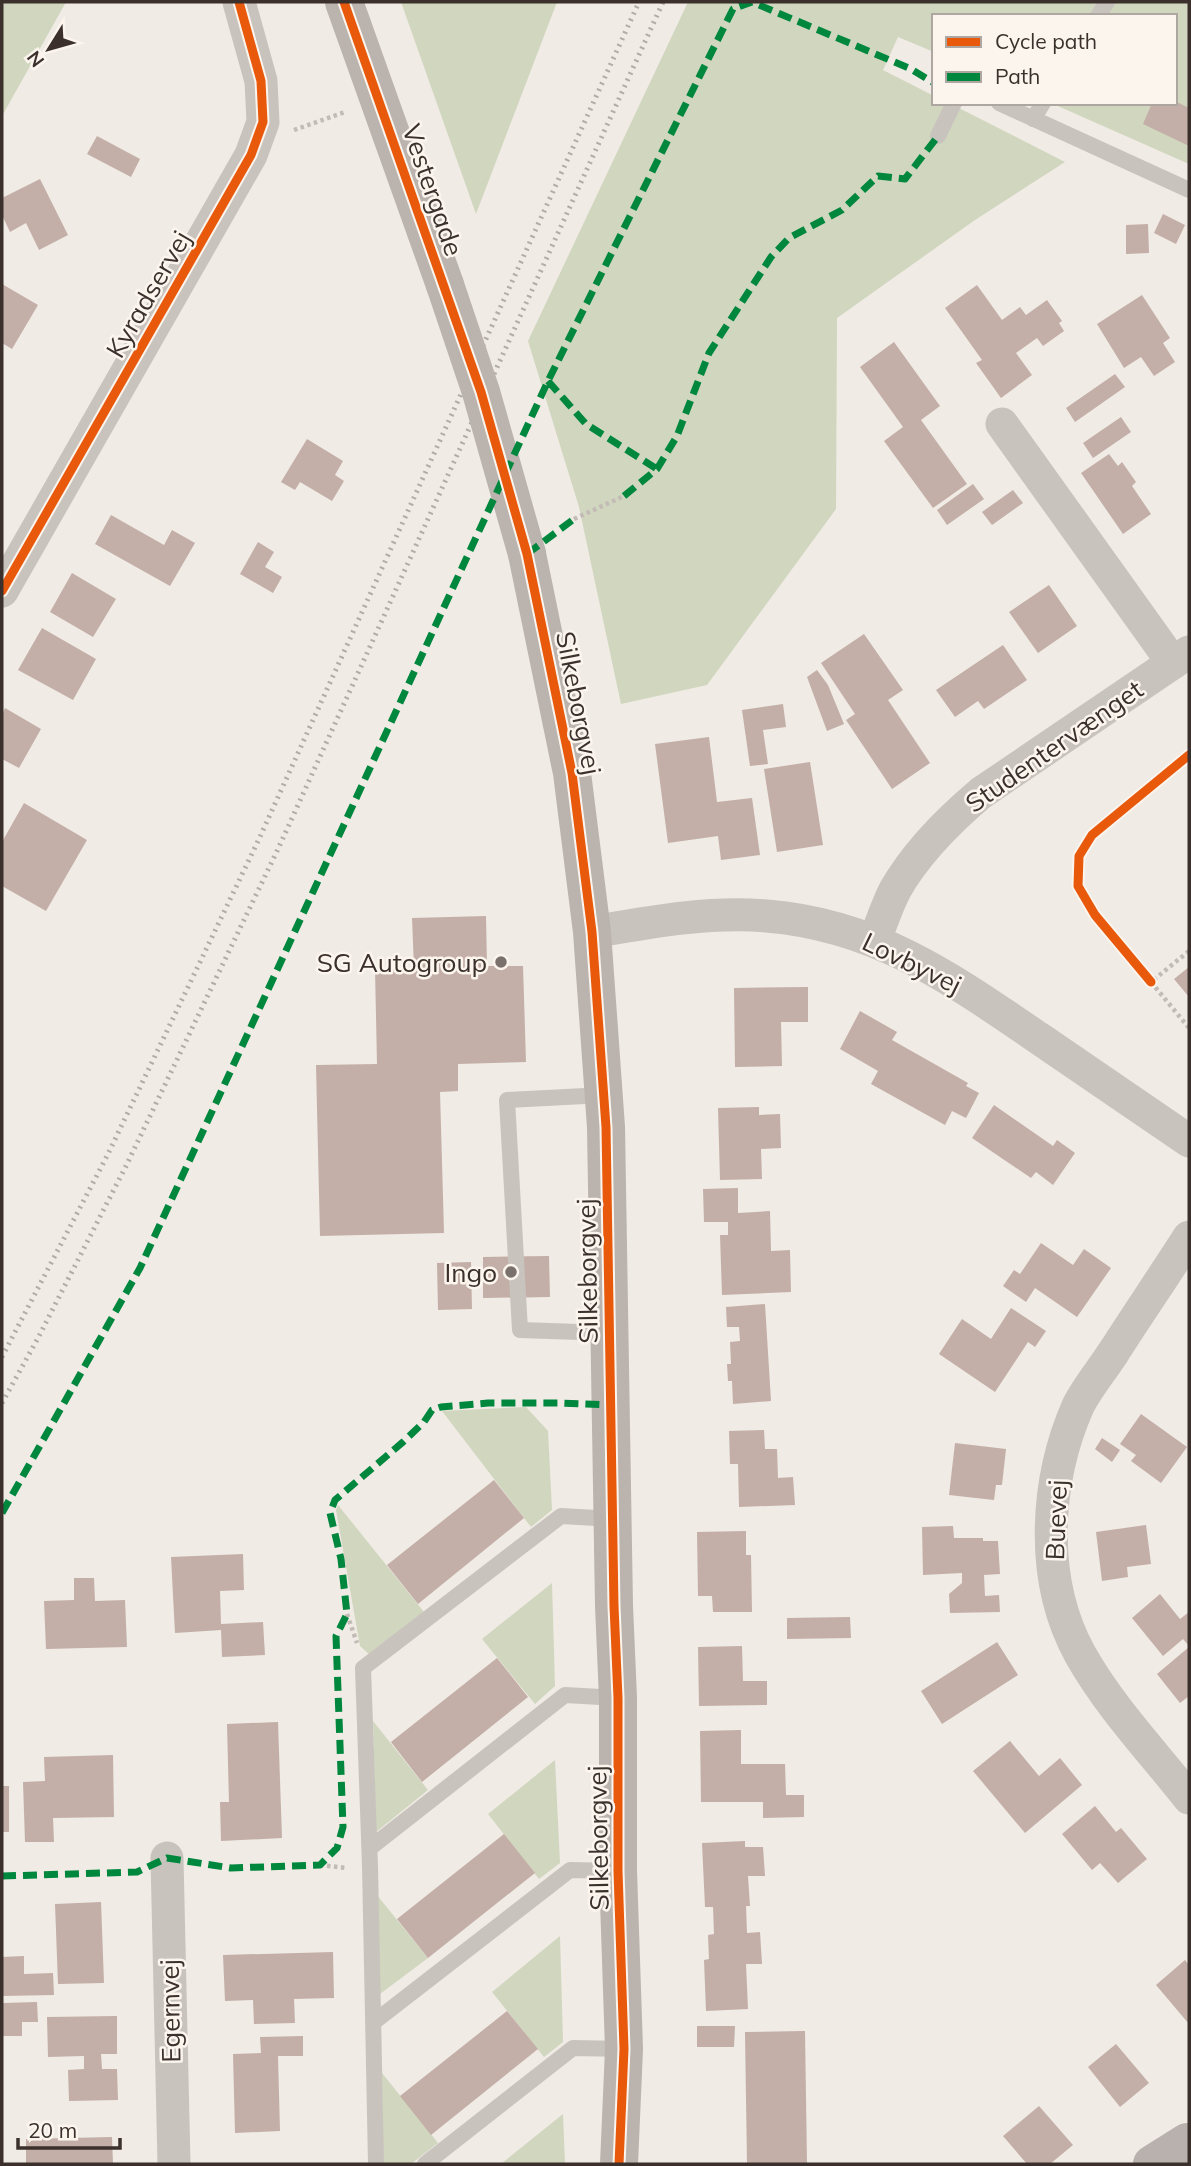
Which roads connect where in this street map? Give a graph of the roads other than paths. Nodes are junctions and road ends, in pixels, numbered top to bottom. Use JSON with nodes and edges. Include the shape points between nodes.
{"nodes":[{"id":1,"x":239,"y":2,"type":"edge"},
{"id":2,"x":344,"y":2,"type":"edge"},
{"id":3,"x":953,"y":105,"type":"edge"},
{"id":4,"x":1003,"y":105,"type":"edge"},
{"id":5,"x":1042,"y":105,"type":"edge"},
{"id":6,"x":1033,"y":119,"type":"junction"},
{"id":7,"x":938,"y":136,"type":"dead end"},
{"id":8,"x":1189,"y":190,"type":"edge"},
{"id":9,"x":481,"y":393,"type":"joint"},
{"id":10,"x":1002,"y":424,"type":"dead end"},
{"id":11,"x":2,"y":591,"type":"edge"},
{"id":12,"x":1181,"y":657,"type":"edge"},
{"id":13,"x":592,"y":932,"type":"junction"},
{"id":14,"x":875,"y":940,"type":"junction"},
{"id":15,"x":604,"y":1094,"type":"junction"},
{"id":16,"x":1189,"y":1141,"type":"edge"},
{"id":17,"x":1189,"y":1237,"type":"edge"},
{"id":18,"x":609,"y":1334,"type":"junction"},
{"id":19,"x":614,"y":1519,"type":"junction"},
{"id":20,"x":618,"y":1698,"type":"junction"},
{"id":21,"x":1189,"y":1798,"type":"edge"},
{"id":22,"x":370,"y":1848,"type":"junction"},
{"id":23,"x":167,"y":1858,"type":"dead end"},
{"id":24,"x":618,"y":1871,"type":"junction"},
{"id":25,"x":374,"y":2022,"type":"junction"},
{"id":26,"x":624,"y":2049,"type":"junction"},
{"id":27,"x":1179,"y":2149,"type":"edge"},
{"id":28,"x":620,"y":2163,"type":"edge"},
{"id":29,"x":174,"y":2164,"type":"edge"},
{"id":30,"x":376,"y":2164,"type":"edge"},
{"id":31,"x":425,"y":2164,"type":"edge"},
{"id":32,"x":1152,"y":2164,"type":"edge"}],
"edges":[{"from":1,"to":11,"type":"street","name":"Kyradservej","via":[[261,81],[263,122],[251,155]]},
{"from":2,"to":9,"type":"main road","name":"Vestergade","bridge":true},
{"from":3,"to":7,"type":"lane"},
{"from":4,"to":6,"type":"lane"},
{"from":5,"to":6,"type":"lane"},
{"from":6,"to":8,"type":"lane"},
{"from":9,"to":13,"type":"main road","name":"Silkeborgvej","bridge":true,"via":[[527,554],[572,773]]},
{"from":10,"to":12,"type":"street","name":"Studentervænget"},
{"from":12,"to":14,"type":"street","name":"Studentervænget","via":[[959,812],[912,865]]},
{"from":13,"to":14,"type":"street","name":"Lovbyvej","via":[[692,917],[766,916],[817,923]]},
{"from":13,"to":15,"type":"main road","name":"Silkeborgvej"},
{"from":14,"to":16,"type":"street","name":"Lovbyvej","via":[[952,979]]},
{"from":15,"to":18,"type":"main road","name":"Silkeborgvej"},
{"from":15,"to":18,"type":"lane","via":[[508,1100],[520,1330]]},
{"from":17,"to":21,"type":"street","name":"Buevej","via":[[1079,1404],[1062,1449],[1055,1487],[1053,1564],[1060,1606],[1078,1652],[1101,1689]]},
{"from":18,"to":19,"type":"main road","name":"Silkeborgvej"},
{"from":19,"to":20,"type":"main road","name":"Silkeborgvej"},
{"from":19,"to":22,"type":"lane","via":[[561,1516],[363,1668]]},
{"from":20,"to":22,"type":"lane","via":[[565,1695]]},
{"from":20,"to":24,"type":"main road","name":"Silkeborgvej"},
{"from":22,"to":25,"type":"lane"},
{"from":23,"to":29,"type":"street","name":"Egernvej"},
{"from":24,"to":25,"type":"lane","name":"Silkeborgvej","via":[[570,1870]]},
{"from":24,"to":26,"type":"main road","name":"Silkeborgvej"},
{"from":25,"to":30,"type":"lane"},
{"from":26,"to":28,"type":"main road","name":"Silkeborgvej"},
{"from":26,"to":31,"type":"lane","via":[[573,2048]]},
{"from":27,"to":32,"type":"main road"}]}
